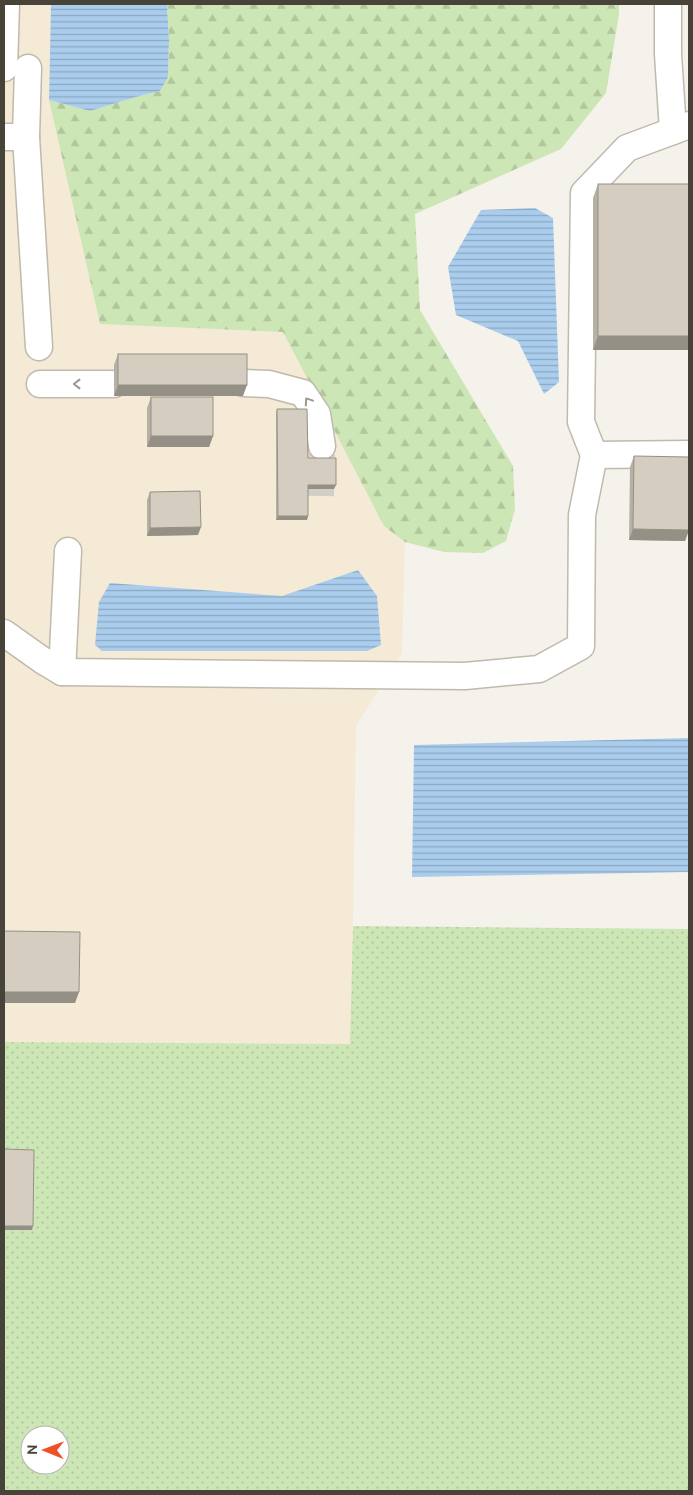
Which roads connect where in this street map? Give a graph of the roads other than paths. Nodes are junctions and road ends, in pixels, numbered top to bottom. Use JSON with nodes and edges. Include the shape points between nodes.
{"nodes":[{"id":1,"x":6,"y":4,"type":"edge"},
{"id":2,"x":668,"y":4,"type":"edge"},
{"id":3,"x":16,"y":68,"type":"edge"},
{"id":4,"x":681,"y":128,"type":"edge"},
{"id":5,"x":15,"y":137,"type":"edge"},
{"id":6,"x":39,"y":348,"type":"dead end"},
{"id":7,"x":243,"y":383,"type":"edge"},
{"id":8,"x":40,"y":384,"type":"dead end"},
{"id":9,"x":114,"y":384,"type":"dead end"},
{"id":10,"x":322,"y":446,"type":"tunnel mouth"},
{"id":11,"x":689,"y":454,"type":"edge"},
{"id":12,"x":594,"y":455,"type":"junction"},
{"id":13,"x":68,"y":551,"type":"dead end"},
{"id":14,"x":4,"y":633,"type":"edge"},
{"id":15,"x":62,"y":672,"type":"junction"}],
"edges":[{"from":1,"to":3,"type":"lane"},
{"from":2,"to":4,"type":"lane","via":[[668,54]]},
{"from":3,"to":5,"type":"lane"},
{"from":4,"to":12,"type":"lane","via":[[627,148],[584,193],[581,422]]},
{"from":5,"to":6,"type":"lane"},
{"from":10,"to":7,"type":"lane","one_way":true,"via":[[317,414],[303,393],[269,384]]},
{"from":9,"to":8,"type":"lane","one_way":true},
{"from":11,"to":12,"type":"lane"},
{"from":12,"to":15,"type":"lane","via":[[582,516],[581,646],[539,669],[465,676]]},
{"from":13,"to":15,"type":"lane"},
{"from":14,"to":15,"type":"lane"}]}
